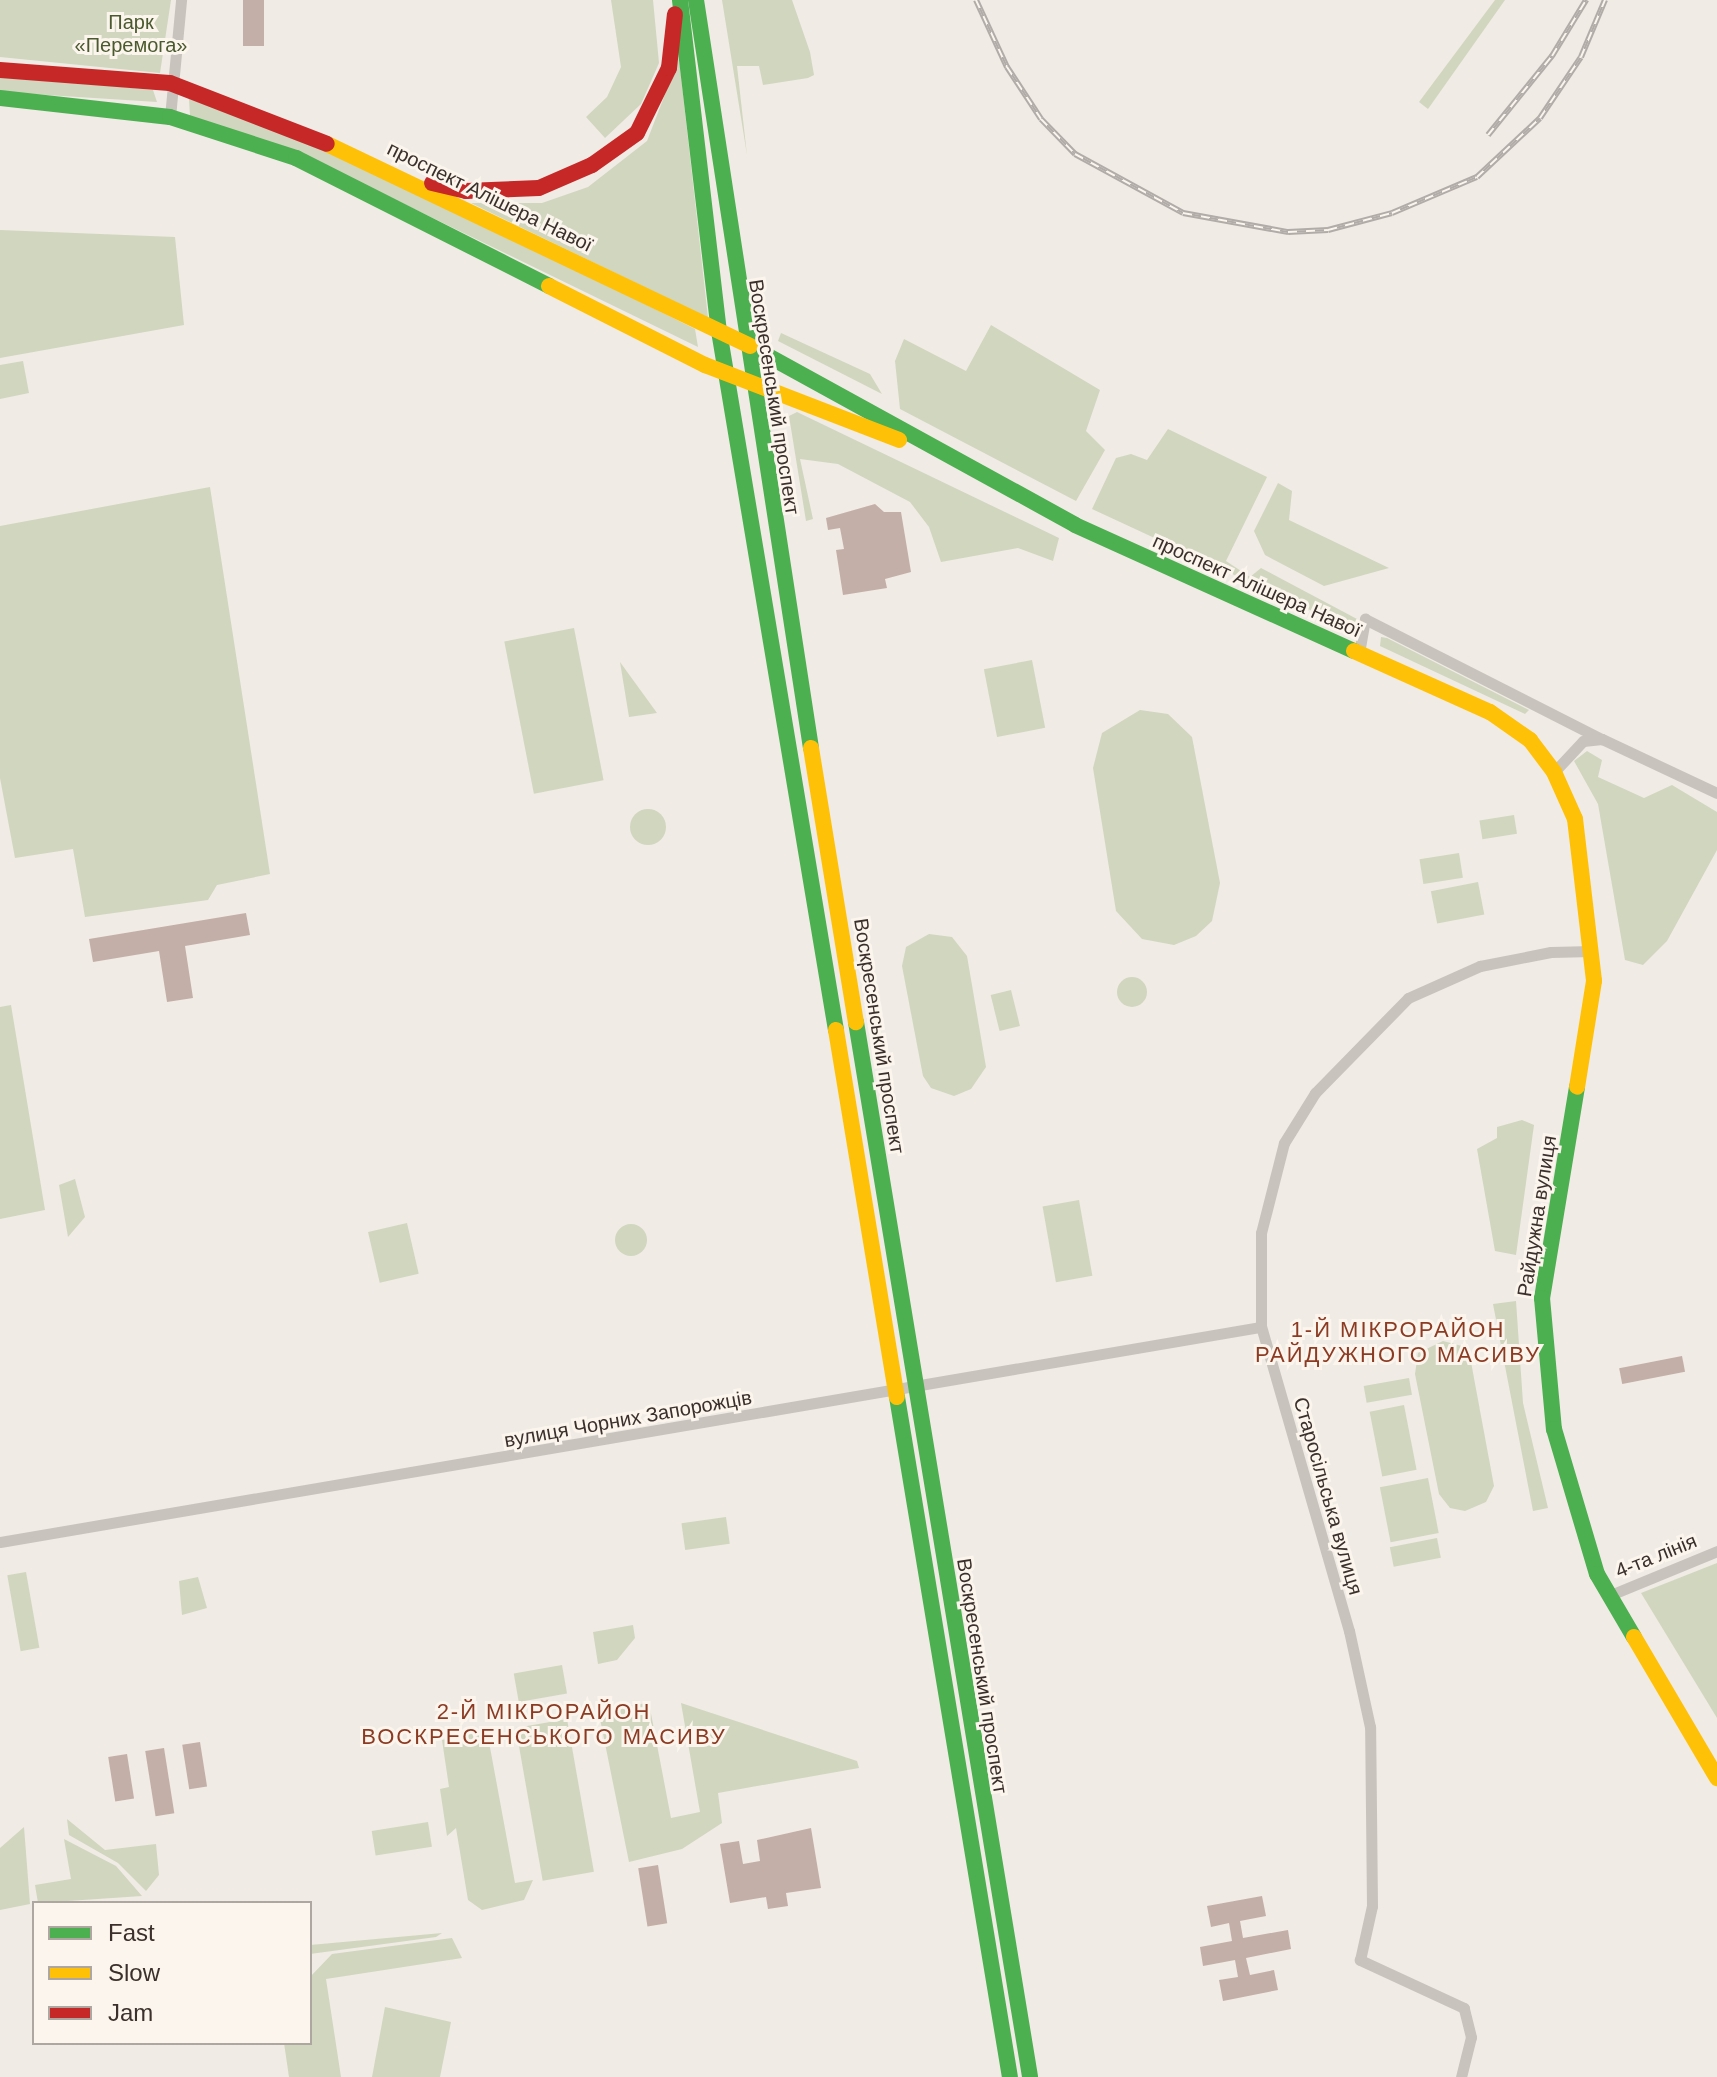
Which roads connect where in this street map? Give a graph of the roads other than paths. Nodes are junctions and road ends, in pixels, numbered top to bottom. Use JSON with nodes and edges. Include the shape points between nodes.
{"nodes":[{"id":1,"x":181,"y":0,"type":"edge"},
{"id":2,"x":678,"y":0,"type":"edge"},
{"id":3,"x":696,"y":0,"type":"edge"},
{"id":4,"x":0,"y":70,"type":"edge"},
{"id":5,"x":170,"y":83,"type":"junction"},
{"id":6,"x":0,"y":98,"type":"edge"},
{"id":7,"x":170,"y":117,"type":"junction"},
{"id":8,"x":311,"y":135,"type":"junction"},
{"id":9,"x":296,"y":158,"type":"junction"},
{"id":10,"x":407,"y":178,"type":"junction"},
{"id":11,"x":719,"y":331,"type":"junction"},
{"id":12,"x":744,"y":343,"type":"junction"},
{"id":13,"x":727,"y":374,"type":"junction"},
{"id":14,"x":750,"y":380,"type":"junction"},
{"id":15,"x":932,"y":451,"type":"junction"},
{"id":16,"x":1359,"y":653,"type":"junction"},
{"id":17,"x":1602,"y":739,"type":"junction"},
{"id":18,"x":1554,"y":772,"type":"junction"},
{"id":19,"x":1717,"y":793,"type":"edge"},
{"id":20,"x":1592,"y":951,"type":"junction"},
{"id":21,"x":1261,"y":1327,"type":"junction"},
{"id":22,"x":917,"y":1388,"type":"junction"},
{"id":23,"x":897,"y":1392,"type":"junction"},
{"id":24,"x":0,"y":1542,"type":"edge"},
{"id":25,"x":1717,"y":1551,"type":"edge"},
{"id":26,"x":1608,"y":1596,"type":"junction"},
{"id":27,"x":1717,"y":1778,"type":"edge"},
{"id":28,"x":1010,"y":2077,"type":"edge"},
{"id":29,"x":1030,"y":2077,"type":"edge"},
{"id":30,"x":1461,"y":2077,"type":"edge"}],
"edges":[{"from":1,"to":5,"type":"street"},
{"from":2,"to":10,"type":"street","via":[[675,40],[660,89],[637,133],[592,165],[539,188],[466,191]]},
{"from":2,"to":11,"type":"street","name":"Воскресенський проспект"},
{"from":3,"to":12,"type":"street","name":"Воскресенський проспект"},
{"from":4,"to":5,"type":"street","name":"проспект Алішера Навої"},
{"from":5,"to":7,"type":"street"},
{"from":5,"to":8,"type":"street","name":"проспект Алішера Навої"},
{"from":6,"to":7,"type":"street","name":"проспект Алішера Навої"},
{"from":7,"to":9,"type":"street","name":"проспект Алішера Навої"},
{"from":8,"to":9,"type":"street","via":[[289,139]]},
{"from":8,"to":10,"type":"street","name":"проспект Алішера Навої"},
{"from":9,"to":13,"type":"street","name":"проспект Алішера Навої"},
{"from":10,"to":11,"type":"street","name":"проспект Алішера Навої"},
{"from":11,"to":12,"type":"street","name":"проспект Алішера Навої"},
{"from":11,"to":13,"type":"street","name":"Воскресенський проспект"},
{"from":12,"to":14,"type":"street","name":"Воскресенський проспект"},
{"from":12,"to":15,"type":"street","name":"проспект Алішера Навої"},
{"from":13,"to":14,"type":"street","name":"проспект Алішера Навої"},
{"from":13,"to":23,"type":"street","name":"Воскресенський проспект"},
{"from":14,"to":15,"type":"street","name":"проспект Алішера Навої"},
{"from":14,"to":22,"type":"street","name":"Воскресенський проспект"},
{"from":15,"to":16,"type":"street","name":"проспект Алішера Навої","via":[[1142,557]]},
{"from":16,"to":17,"type":"street","via":[[1365,619]]},
{"from":16,"to":18,"type":"street","name":"проспект Алішера Навої","via":[[1490,712],[1530,740]]},
{"from":17,"to":18,"type":"street","via":[[1583,741]]},
{"from":17,"to":19,"type":"street"},
{"from":18,"to":20,"type":"street","name":"Райдужна вулиця","via":[[1575,819]]},
{"from":20,"to":21,"type":"street","name":"Старосільська вулиця","via":[[1551,952],[1480,966],[1408,998],[1344,1060],[1284,1143],[1261,1233]]},
{"from":20,"to":26,"type":"street","name":"Райдужна вулиця","via":[[1585,1045],[1542,1298],[1554,1429],[1570,1494]]},
{"from":21,"to":22,"type":"street","name":"вулиця Чорних Запорожців"},
{"from":21,"to":30,"type":"street","name":"Старосільська вулиця","via":[[1349,1631],[1370,1727],[1372,1906],[1360,1960],[1464,2008],[1471,2037]]},
{"from":22,"to":23,"type":"street","name":"вулиця Чорних Запорожців"},
{"from":22,"to":29,"type":"street","name":"Воскресенський проспект"},
{"from":23,"to":24,"type":"street","name":"вулиця Чорних Запорожців"},
{"from":23,"to":28,"type":"street","name":"Воскресенський проспект"},
{"from":25,"to":26,"type":"street","name":"4-та лінія"},
{"from":26,"to":27,"type":"street","name":"Райдужна вулиця"}]}
